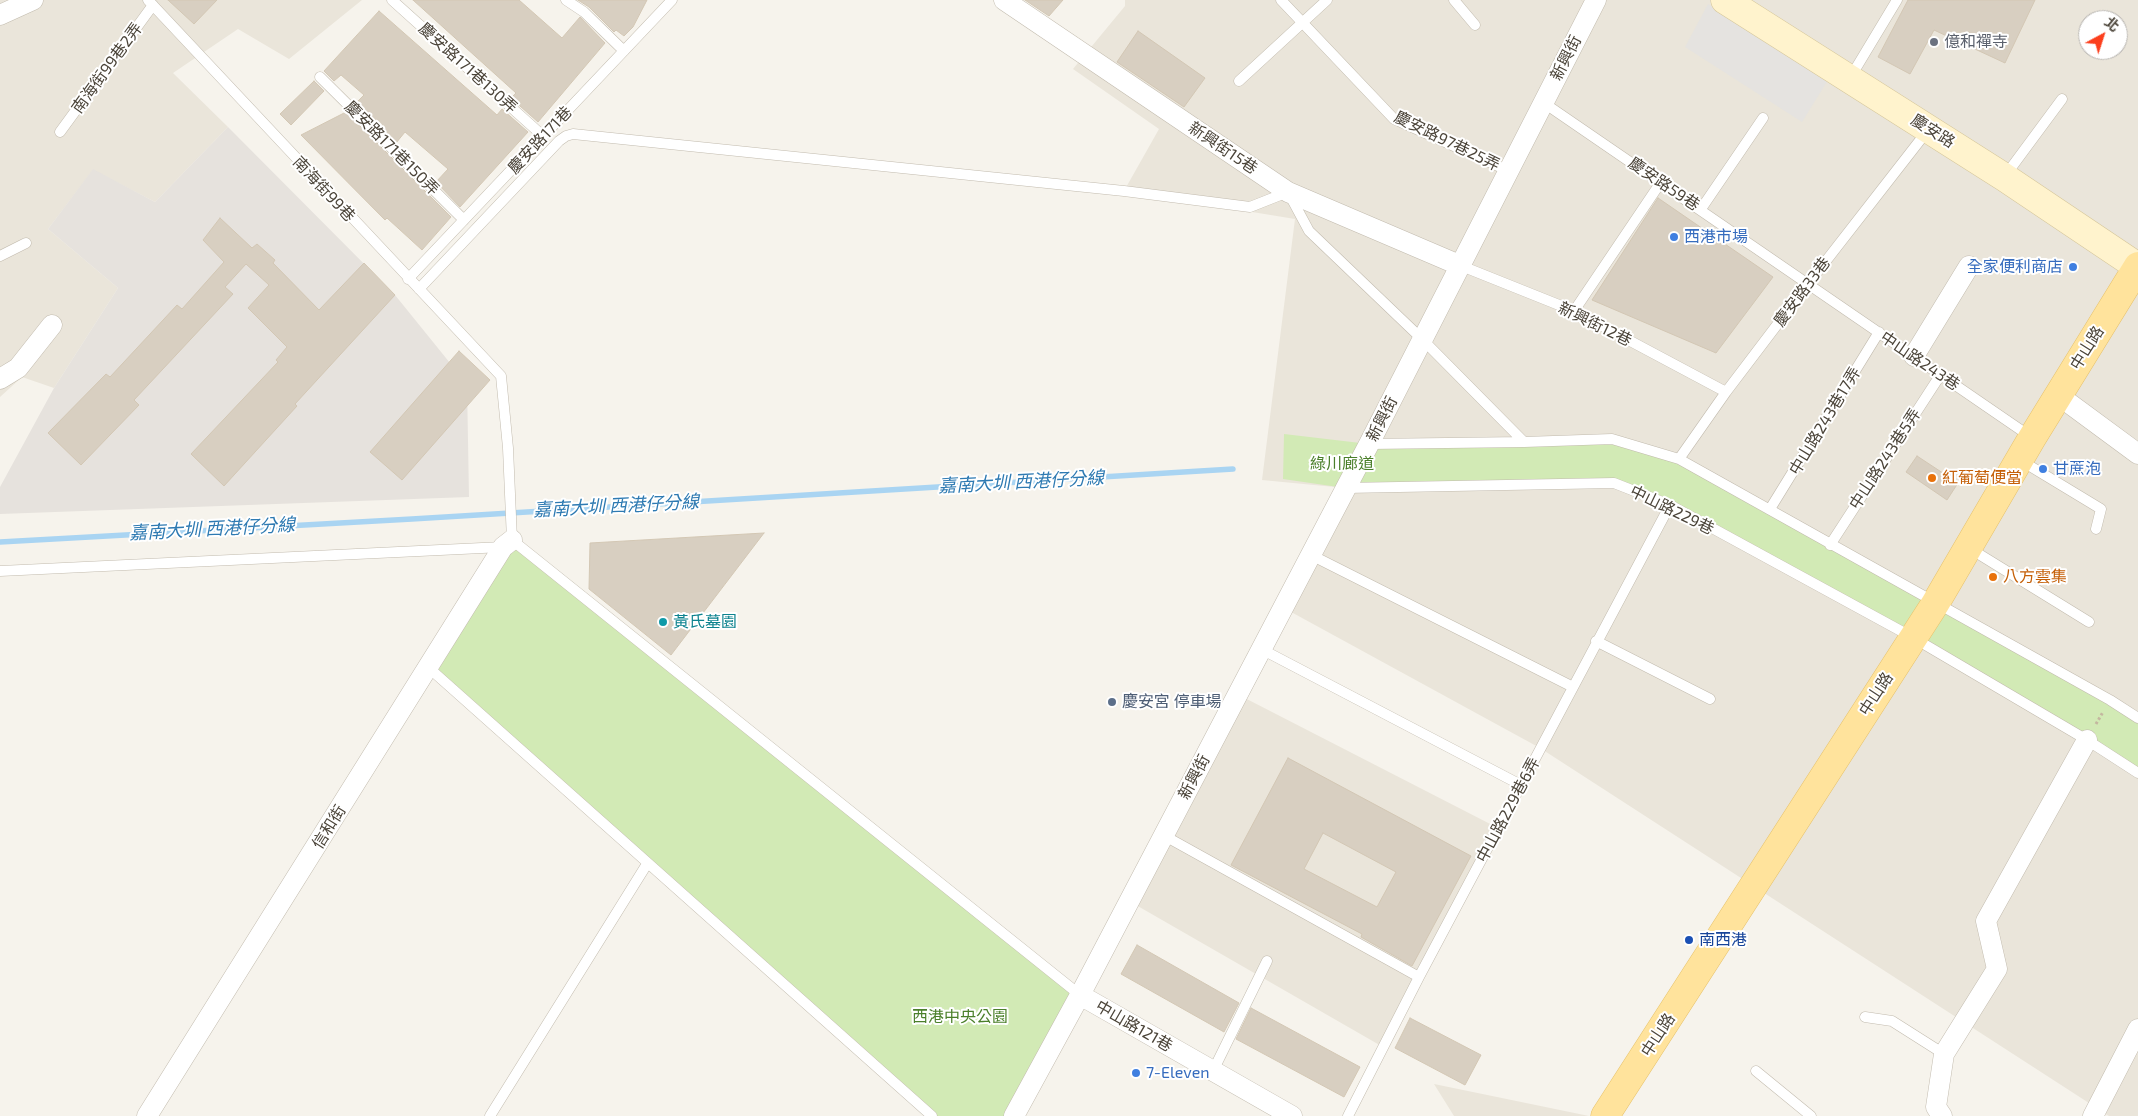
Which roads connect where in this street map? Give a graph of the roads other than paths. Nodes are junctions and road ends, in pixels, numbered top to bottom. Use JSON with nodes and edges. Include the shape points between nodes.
{"nodes":[{"id":1,"x":34,"y":0,"type":"edge"},
{"id":2,"x":392,"y":0,"type":"edge"},
{"id":3,"x":566,"y":0,"type":"edge"},
{"id":4,"x":672,"y":0,"type":"edge"},
{"id":5,"x":1004,"y":0,"type":"edge"},
{"id":6,"x":1281,"y":0,"type":"edge"},
{"id":7,"x":1327,"y":0,"type":"edge"},
{"id":8,"x":1454,"y":0,"type":"edge"},
{"id":9,"x":1596,"y":0,"type":"edge"},
{"id":10,"x":1725,"y":0,"type":"edge"},
{"id":11,"x":1897,"y":0,"type":"edge"},
{"id":12,"x":151,"y":3,"type":"edge"},
{"id":13,"x":0,"y":14,"type":"edge"},
{"id":14,"x":1303,"y":22,"type":"junction"},
{"id":15,"x":1475,"y":24,"type":"dead end"},
{"id":16,"x":624,"y":51,"type":"junction"},
{"id":17,"x":320,"y":77,"type":"dead end"},
{"id":18,"x":1850,"y":79,"type":"junction"},
{"id":19,"x":1239,"y":81,"type":"dead end"},
{"id":20,"x":2062,"y":99,"type":"dead end"},
{"id":21,"x":1544,"y":103,"type":"junction"},
{"id":22,"x":1763,"y":118,"type":"dead end"},
{"id":23,"x":1929,"y":129,"type":"junction"},
{"id":24,"x":60,"y":132,"type":"dead end"},
{"id":25,"x":543,"y":136,"type":"junction"},
{"id":26,"x":1509,"y":171,"type":"junction"},
{"id":27,"x":2004,"y":177,"type":"junction"},
{"id":28,"x":1661,"y":182,"type":"junction"},
{"id":29,"x":1288,"y":192,"type":"junction"},
{"id":30,"x":1701,"y":209,"type":"junction"},
{"id":31,"x":464,"y":220,"type":"junction"},
{"id":32,"x":26,"y":243,"type":"dead end"},
{"id":33,"x":0,"y":256,"type":"edge"},
{"id":34,"x":1460,"y":265,"type":"junction"},
{"id":35,"x":1969,"y":266,"type":"dead end"},
{"id":36,"x":2138,"y":267,"type":"edge"},
{"id":37,"x":408,"y":279,"type":"junction"},
{"id":38,"x":1808,"y":284,"type":"junction"},
{"id":39,"x":418,"y":290,"type":"junction"},
{"id":40,"x":1574,"y":311,"type":"junction"},
{"id":41,"x":52,"y":325,"type":"dead end"},
{"id":42,"x":1879,"y":332,"type":"junction"},
{"id":43,"x":1423,"y":340,"type":"junction"},
{"id":44,"x":1914,"y":356,"type":"junction"},
{"id":45,"x":1940,"y":374,"type":"junction"},
{"id":46,"x":0,"y":379,"type":"edge"},
{"id":47,"x":1726,"y":392,"type":"junction"},
{"id":48,"x":2058,"y":395,"type":"junction"},
{"id":49,"x":1524,"y":442,"type":"junction"},
{"id":50,"x":1370,"y":444,"type":"junction"},
{"id":51,"x":2026,"y":449,"type":"junction"},
{"id":52,"x":2138,"y":454,"type":"edge"},
{"id":53,"x":1679,"y":459,"type":"junction"},
{"id":54,"x":1345,"y":488,"type":"junction"},
{"id":55,"x":1670,"y":506,"type":"junction"},
{"id":56,"x":1770,"y":509,"type":"junction"},
{"id":57,"x":2096,"y":529,"type":"dead end"},
{"id":58,"x":508,"y":543,"type":"junction"},
{"id":59,"x":1830,"y":544,"type":"junction"},
{"id":60,"x":1968,"y":547,"type":"junction"},
{"id":61,"x":1311,"y":555,"type":"junction"},
{"id":62,"x":0,"y":571,"type":"edge"},
{"id":63,"x":1935,"y":604,"type":"junction"},
{"id":64,"x":2089,"y":622,"type":"dead end"},
{"id":65,"x":1912,"y":638,"type":"junction"},
{"id":66,"x":1596,"y":641,"type":"junction"},
{"id":67,"x":1261,"y":649,"type":"junction"},
{"id":68,"x":429,"y":668,"type":"junction"},
{"id":69,"x":1573,"y":687,"type":"junction"},
{"id":70,"x":1710,"y":699,"type":"dead end"},
{"id":71,"x":2138,"y":718,"type":"edge"},
{"id":72,"x":2087,"y":740,"type":"junction"},
{"id":73,"x":2138,"y":773,"type":"edge"},
{"id":74,"x":1521,"y":785,"type":"junction"},
{"id":75,"x":1163,"y":835,"type":"junction"},
{"id":76,"x":647,"y":864,"type":"junction"},
{"id":77,"x":1268,"y":961,"type":"dead end"},
{"id":78,"x":1419,"y":977,"type":"junction"},
{"id":79,"x":1080,"y":995,"type":"junction"},
{"id":80,"x":1865,"y":1017,"type":"dead end"},
{"id":81,"x":2138,"y":1029,"type":"edge"},
{"id":82,"x":1944,"y":1054,"type":"junction"},
{"id":83,"x":1213,"y":1071,"type":"junction"},
{"id":84,"x":1756,"y":1071,"type":"dead end"},
{"id":85,"x":147,"y":1116,"type":"edge"},
{"id":86,"x":490,"y":1116,"type":"edge"},
{"id":87,"x":932,"y":1116,"type":"edge"},
{"id":88,"x":1014,"y":1116,"type":"edge"},
{"id":89,"x":1292,"y":1116,"type":"edge"},
{"id":90,"x":1348,"y":1116,"type":"edge"},
{"id":91,"x":1605,"y":1116,"type":"edge"},
{"id":92,"x":1810,"y":1116,"type":"edge"},
{"id":93,"x":1942,"y":1116,"type":"edge"},
{"id":94,"x":2093,"y":1116,"type":"edge"}],
"edges":[{"from":1,"to":13,"type":"street"},
{"from":2,"to":25,"type":"lane","name":"慶安路171巷130弄"},
{"from":3,"to":16,"type":"lane","via":[[584,12]]},
{"from":4,"to":16,"type":"lane","name":"慶安路171巷"},
{"from":5,"to":29,"type":"street","name":"新興街15巷"},
{"from":6,"to":14,"type":"lane","name":"慶安路97巷25弄"},
{"from":7,"to":14,"type":"lane"},
{"from":8,"to":15,"type":"lane"},
{"from":9,"to":21,"type":"street","name":"新興街"},
{"from":10,"to":18,"type":"main road","name":"慶安路"},
{"from":11,"to":18,"type":"lane"},
{"from":12,"to":24,"type":"lane","name":"南海街99巷2弄"},
{"from":12,"to":37,"type":"lane","name":"南海街99巷"},
{"from":14,"to":19,"type":"lane"},
{"from":14,"to":26,"type":"lane","name":"慶安路97巷25弄","via":[[1394,119]]},
{"from":16,"to":25,"type":"lane","name":"慶安路171巷"},
{"from":17,"to":31,"type":"lane","name":"慶安路171巷150弄"},
{"from":18,"to":23,"type":"main road","name":"慶安路"},
{"from":20,"to":27,"type":"lane"},
{"from":21,"to":26,"type":"street","name":"新興街"},
{"from":21,"to":28,"type":"lane","name":"慶安路59巷"},
{"from":22,"to":30,"type":"lane"},
{"from":23,"to":27,"type":"main road","name":"慶安路"},
{"from":23,"to":38,"type":"lane","name":"慶安路33巷"},
{"from":25,"to":31,"type":"lane","name":"慶安路171巷"},
{"from":26,"to":34,"type":"street","name":"新興街"},
{"from":27,"to":36,"type":"main road","name":"慶安路"},
{"from":28,"to":30,"type":"lane","name":"慶安路59巷"},
{"from":28,"to":40,"type":"lane"},
{"from":29,"to":34,"type":"street","name":"新興街15巷"},
{"from":29,"to":39,"type":"lane","via":[[1250,207],[573,134],[558,141]]},
{"from":29,"to":43,"type":"lane","via":[[1309,231]]},
{"from":30,"to":38,"type":"lane","name":"慶安路59巷"},
{"from":31,"to":37,"type":"lane","name":"慶安路171巷"},
{"from":32,"to":33,"type":"lane"},
{"from":34,"to":40,"type":"lane","name":"新興街12巷"},
{"from":34,"to":43,"type":"street","name":"新興街"},
{"from":35,"to":44,"type":"street"},
{"from":36,"to":48,"type":"main road","name":"中山路"},
{"from":37,"to":39,"type":"lane","name":"南海街99巷"},
{"from":38,"to":42,"type":"lane","name":"中山路243巷"},
{"from":38,"to":47,"type":"lane","name":"慶安路33巷"},
{"from":39,"to":58,"type":"lane","name":"南海街99巷","via":[[501,376],[510,492]]},
{"from":40,"to":47,"type":"lane","name":"新興街12巷"},
{"from":41,"to":46,"type":"street","via":[[18,368]]},
{"from":42,"to":44,"type":"lane","name":"中山路243巷"},
{"from":42,"to":56,"type":"lane","name":"中山路243巷17弄"},
{"from":43,"to":49,"type":"lane"},
{"from":43,"to":50,"type":"street","name":"新興街"},
{"from":44,"to":45,"type":"lane","name":"中山路243巷"},
{"from":45,"to":51,"type":"lane","name":"中山路243巷"},
{"from":45,"to":59,"type":"lane","name":"中山路243巷5弄"},
{"from":47,"to":53,"type":"lane","name":"慶安路33巷"},
{"from":48,"to":51,"type":"main road","name":"中山路"},
{"from":48,"to":52,"type":"street"},
{"from":49,"to":50,"type":"lane"},
{"from":49,"to":53,"type":"lane","via":[[1612,439]]},
{"from":50,"to":54,"type":"street","name":"新興街"},
{"from":51,"to":57,"type":"lane","name":"中山路243巷","via":[[2101,509]]},
{"from":51,"to":60,"type":"main road","name":"中山路"},
{"from":53,"to":56,"type":"lane"},
{"from":54,"to":55,"type":"lane","name":"中山路229巷","via":[[1614,483]]},
{"from":54,"to":61,"type":"street","name":"新興街"},
{"from":55,"to":65,"type":"lane","name":"中山路229巷"},
{"from":55,"to":66,"type":"lane","name":"中山路229巷6弄"},
{"from":56,"to":59,"type":"lane"},
{"from":58,"to":62,"type":"lane"},
{"from":58,"to":68,"type":"street","name":"信和街"},
{"from":58,"to":79,"type":"lane"},
{"from":59,"to":63,"type":"lane"},
{"from":60,"to":63,"type":"main road","name":"中山路"},
{"from":60,"to":64,"type":"lane"},
{"from":61,"to":67,"type":"street","name":"新興街"},
{"from":61,"to":69,"type":"lane"},
{"from":63,"to":65,"type":"main road","name":"中山路"},
{"from":63,"to":71,"type":"lane"},
{"from":65,"to":72,"type":"lane","name":"中山路229巷"},
{"from":65,"to":91,"type":"main road","name":"中山路"},
{"from":66,"to":69,"type":"lane","name":"中山路229巷6弄"},
{"from":66,"to":70,"type":"lane"},
{"from":67,"to":74,"type":"lane"},
{"from":67,"to":75,"type":"street","name":"新興街"},
{"from":68,"to":76,"type":"lane"},
{"from":68,"to":85,"type":"street","name":"信和街"},
{"from":69,"to":74,"type":"lane","name":"中山路229巷6弄"},
{"from":72,"to":73,"type":"lane","name":"中山路229巷"},
{"from":72,"to":82,"type":"street","via":[[1986,921],[1997,969]]},
{"from":74,"to":78,"type":"lane","name":"中山路229巷6弄"},
{"from":75,"to":78,"type":"lane"},
{"from":75,"to":79,"type":"street","name":"新興街"},
{"from":76,"to":86,"type":"lane"},
{"from":76,"to":87,"type":"lane"},
{"from":77,"to":83,"type":"lane"},
{"from":78,"to":90,"type":"lane","name":"中山路229巷6弄"},
{"from":79,"to":83,"type":"street","name":"中山路121巷"},
{"from":79,"to":88,"type":"street","name":"新興街"},
{"from":80,"to":82,"type":"lane","via":[[1892,1022]]},
{"from":81,"to":94,"type":"street"},
{"from":82,"to":93,"type":"street","via":[[1936,1107]]},
{"from":83,"to":89,"type":"street","name":"中山路121巷"},
{"from":84,"to":92,"type":"lane"}]}
